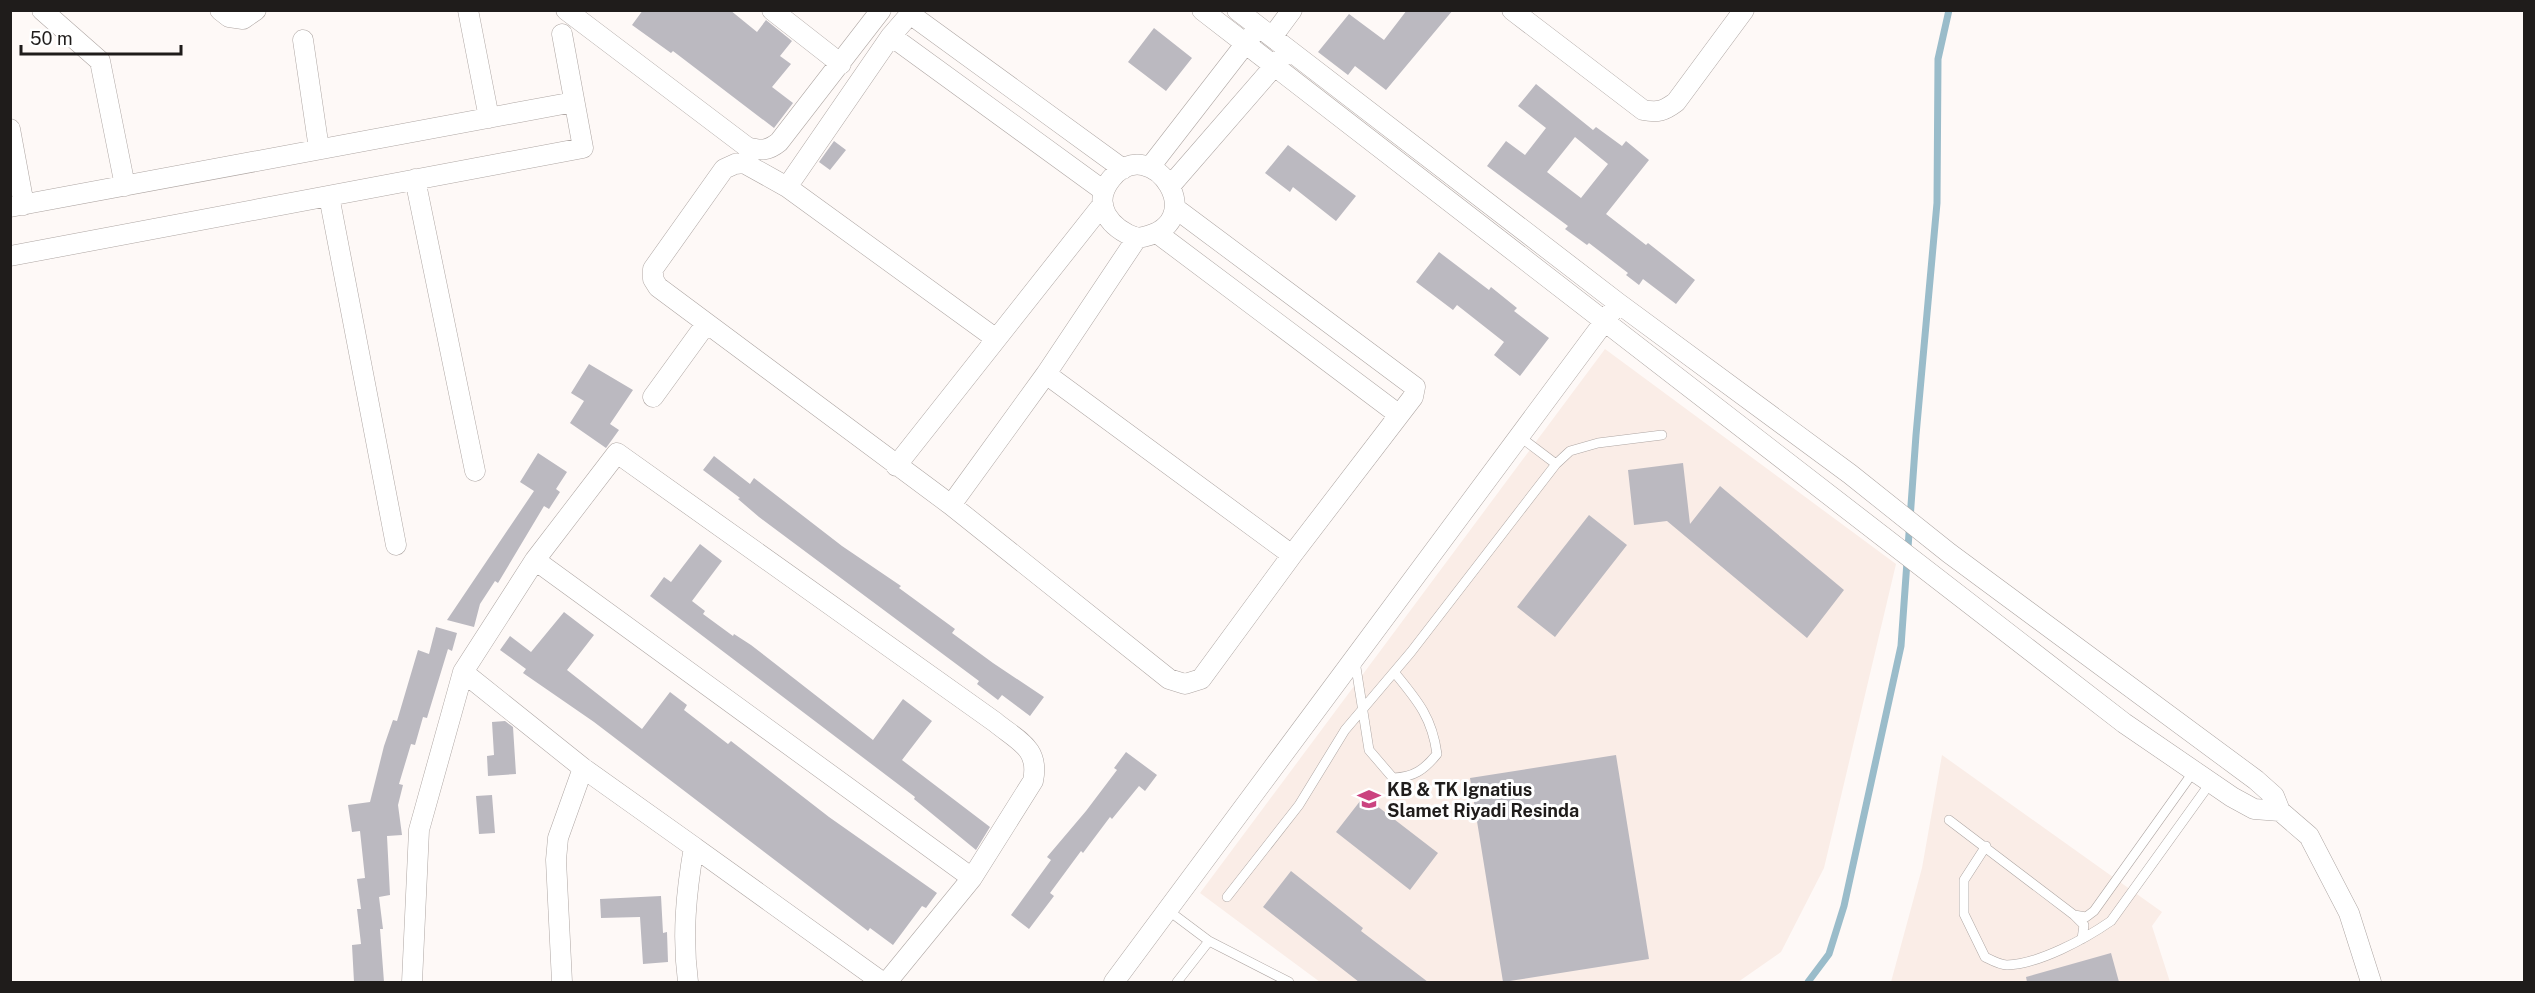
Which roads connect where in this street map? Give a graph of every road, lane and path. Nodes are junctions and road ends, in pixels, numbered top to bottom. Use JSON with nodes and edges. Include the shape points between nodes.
{"nodes":[{"id":1,"x":42,"y":10,"type":"edge"},
{"id":2,"x":220,"y":10,"type":"edge"},
{"id":3,"x":256,"y":10,"type":"edge"},
{"id":4,"x":468,"y":10,"type":"edge"},
{"id":5,"x":566,"y":10,"type":"edge"},
{"id":6,"x":772,"y":10,"type":"edge"},
{"id":7,"x":881,"y":10,"type":"edge"},
{"id":8,"x":1202,"y":10,"type":"edge"},
{"id":9,"x":1237,"y":10,"type":"edge"},
{"id":10,"x":1292,"y":10,"type":"edge"},
{"id":11,"x":1512,"y":10,"type":"edge"},
{"id":12,"x":1744,"y":10,"type":"edge"},
{"id":13,"x":1265,"y":31,"type":"junction"},
{"id":14,"x":562,"y":34,"type":"dead end"},
{"id":15,"x":891,"y":36,"type":"junction"},
{"id":16,"x":303,"y":40,"type":"dead end"},
{"id":17,"x":1246,"y":43,"type":"junction"},
{"id":18,"x":1289,"y":49,"type":"junction"},
{"id":19,"x":841,"y":64,"type":"junction"},
{"id":20,"x":1274,"y":66,"type":"junction"},
{"id":21,"x":574,"y":102,"type":"junction"},
{"id":22,"x":489,"y":118,"type":"junction"},
{"id":23,"x":10,"y":129,"type":"edge"},
{"id":24,"x":319,"y":149,"type":"junction"},
{"id":25,"x":1150,"y":167,"type":"junction"},
{"id":26,"x":1123,"y":169,"type":"junction"},
{"id":27,"x":415,"y":179,"type":"junction"},
{"id":28,"x":1171,"y":185,"type":"junction"},
{"id":29,"x":125,"y":186,"type":"junction"},
{"id":30,"x":787,"y":187,"type":"junction"},
{"id":31,"x":329,"y":196,"type":"junction"},
{"id":32,"x":1104,"y":197,"type":"junction"},
{"id":33,"x":17,"y":206,"type":"edge"},
{"id":34,"x":1174,"y":208,"type":"junction"},
{"id":35,"x":1157,"y":233,"type":"junction"},
{"id":36,"x":1137,"y":238,"type":"junction"},
{"id":37,"x":10,"y":256,"type":"edge"},
{"id":38,"x":1618,"y":303,"type":"junction"},
{"id":39,"x":1605,"y":320,"type":"junction"},
{"id":40,"x":706,"y":324,"type":"junction"},
{"id":41,"x":995,"y":338,"type":"junction"},
{"id":42,"x":1046,"y":374,"type":"junction"},
{"id":43,"x":653,"y":397,"type":"dead end"},
{"id":44,"x":1398,"y":414,"type":"junction"},
{"id":45,"x":1662,"y":435,"type":"dead end"},
{"id":46,"x":1519,"y":436,"type":"junction"},
{"id":47,"x":1556,"y":464,"type":"junction"},
{"id":48,"x":896,"y":466,"type":"junction"},
{"id":49,"x":475,"y":471,"type":"dead end"},
{"id":50,"x":951,"y":505,"type":"junction"},
{"id":51,"x":396,"y":545,"type":"dead end"},
{"id":52,"x":1292,"y":555,"type":"junction"},
{"id":53,"x":535,"y":560,"type":"junction"},
{"id":54,"x":1354,"y":656,"type":"junction"},
{"id":55,"x":463,"y":672,"type":"junction"},
{"id":56,"x":1394,"y":672,"type":"junction"},
{"id":57,"x":1361,"y":709,"type":"junction"},
{"id":58,"x":583,"y":768,"type":"junction"},
{"id":59,"x":2202,"y":777,"type":"junction"},
{"id":60,"x":2280,"y":811,"type":"junction"},
{"id":61,"x":1949,"y":820,"type":"dead end"},
{"id":62,"x":1986,"y":846,"type":"junction"},
{"id":63,"x":694,"y":847,"type":"junction"},
{"id":64,"x":972,"y":878,"type":"junction"},
{"id":65,"x":1227,"y":897,"type":"dead end"},
{"id":66,"x":1169,"y":910,"type":"junction"},
{"id":67,"x":2074,"y":915,"type":"junction"},
{"id":68,"x":2082,"y":939,"type":"junction"},
{"id":69,"x":1209,"y":941,"type":"junction"},
{"id":70,"x":412,"y":982,"type":"edge"},
{"id":71,"x":562,"y":982,"type":"edge"},
{"id":72,"x":688,"y":982,"type":"edge"},
{"id":73,"x":885,"y":982,"type":"edge"},
{"id":74,"x":1114,"y":982,"type":"edge"},
{"id":75,"x":1177,"y":982,"type":"edge"},
{"id":76,"x":1289,"y":982,"type":"edge"},
{"id":77,"x":2371,"y":982,"type":"edge"}],
"edges":[{"from":1,"to":29,"type":"street","via":[[100,61]]},
{"from":2,"to":3,"type":"street","via":[[229,17],[243,19]]},
{"from":4,"to":22,"type":"street"},
{"from":5,"to":19,"type":"street","via":[[747,147],[760,150],[770,150],[779,142]]},
{"from":6,"to":19,"type":"street"},
{"from":7,"to":19,"type":"street"},
{"from":8,"to":17,"type":"street"},
{"from":9,"to":13,"type":"street"},
{"from":10,"to":13,"type":"street"},
{"from":11,"to":12,"type":"street","via":[[1643,111],[1656,112],[1665,111],[1676,102]]},
{"from":13,"to":17,"type":"street"},
{"from":13,"to":18,"type":"street"},
{"from":14,"to":21,"type":"street"},
{"from":15,"to":26,"type":"street","via":[[912,15]]},
{"from":15,"to":30,"type":"street"},
{"from":15,"to":32,"type":"street"},
{"from":16,"to":24,"type":"street"},
{"from":17,"to":20,"type":"street"},
{"from":17,"to":25,"type":"street"},
{"from":18,"to":20,"type":"street"},
{"from":18,"to":38,"type":"street"},
{"from":20,"to":28,"type":"street"},
{"from":20,"to":39,"type":"street"},
{"from":21,"to":22,"type":"street"},
{"from":21,"to":27,"type":"street","via":[[582,147]]},
{"from":22,"to":24,"type":"street"},
{"from":23,"to":33,"type":"street"},
{"from":24,"to":29,"type":"street"},
{"from":25,"to":26,"type":"street","via":[[1136,165]]},
{"from":25,"to":28,"type":"street"},
{"from":26,"to":32,"type":"street","via":[[1111,178]]},
{"from":27,"to":31,"type":"street"},
{"from":27,"to":49,"type":"street"},
{"from":28,"to":34,"type":"street"},
{"from":29,"to":33,"type":"street"},
{"from":30,"to":40,"type":"street","via":[[744,163],[724,170],[653,269],[652,279],[657,287]]},
{"from":30,"to":41,"type":"street"},
{"from":31,"to":37,"type":"street"},
{"from":31,"to":51,"type":"street"},
{"from":32,"to":36,"type":"street","via":[[1113,226]]},
{"from":32,"to":41,"type":"street"},
{"from":34,"to":35,"type":"street"},
{"from":34,"to":44,"type":"street","via":[[1415,387],[1413,397]]},
{"from":35,"to":36,"type":"street"},
{"from":35,"to":44,"type":"street"},
{"from":36,"to":42,"type":"street"},
{"from":38,"to":39,"type":"street"},
{"from":38,"to":60,"type":"street","via":[[2256,780],[2274,796]]},
{"from":39,"to":46,"type":"street"},
{"from":39,"to":59,"type":"street","via":[[2124,723]]},
{"from":40,"to":43,"type":"street"},
{"from":40,"to":48,"type":"street"},
{"from":41,"to":48,"type":"street"},
{"from":42,"to":50,"type":"street"},
{"from":42,"to":52,"type":"street"},
{"from":44,"to":52,"type":"street"},
{"from":45,"to":47,"type":"lane","via":[[1598,443],[1570,451]]},
{"from":46,"to":47,"type":"lane"},
{"from":46,"to":54,"type":"street"},
{"from":47,"to":56,"type":"lane"},
{"from":48,"to":50,"type":"street"},
{"from":50,"to":52,"type":"street","via":[[1169,679],[1185,684],[1201,679]]},
{"from":53,"to":55,"type":"street"},
{"from":53,"to":64,"type":"street"},
{"from":53,"to":64,"type":"street","via":[[617,453],[985,715],[1029,750],[1036,764],[1033,781]]},
{"from":54,"to":57,"type":"lane"},
{"from":54,"to":66,"type":"street"},
{"from":55,"to":58,"type":"street"},
{"from":55,"to":70,"type":"street","via":[[419,830]]},
{"from":56,"to":57,"type":"lane"},
{"from":56,"to":57,"type":"lane","via":[[1424,708],[1435,736],[1437,754],[1427,766],[1411,777],[1393,778],[1369,750]]},
{"from":57,"to":65,"type":"lane","via":[[1299,805]]},
{"from":58,"to":63,"type":"street"},
{"from":58,"to":71,"type":"street","via":[[558,838]]},
{"from":59,"to":60,"type":"street","via":[[2254,808]]},
{"from":59,"to":67,"type":"lane","via":[[2094,911],[2086,917]]},
{"from":59,"to":68,"type":"lane","via":[[2111,921]]},
{"from":60,"to":77,"type":"street","via":[[2309,836],[2349,913]]},
{"from":61,"to":62,"type":"lane"},
{"from":62,"to":67,"type":"lane"},
{"from":62,"to":68,"type":"lane","via":[[1964,880],[1964,914],[1985,957],[2005,965]]},
{"from":63,"to":72,"type":"street","via":[[686,896],[684,949]]},
{"from":63,"to":73,"type":"street"},
{"from":64,"to":73,"type":"street"},
{"from":66,"to":69,"type":"lane"},
{"from":66,"to":74,"type":"street"},
{"from":67,"to":68,"type":"lane","via":[[2084,925]]},
{"from":69,"to":75,"type":"lane"},
{"from":69,"to":76,"type":"lane"}]}
